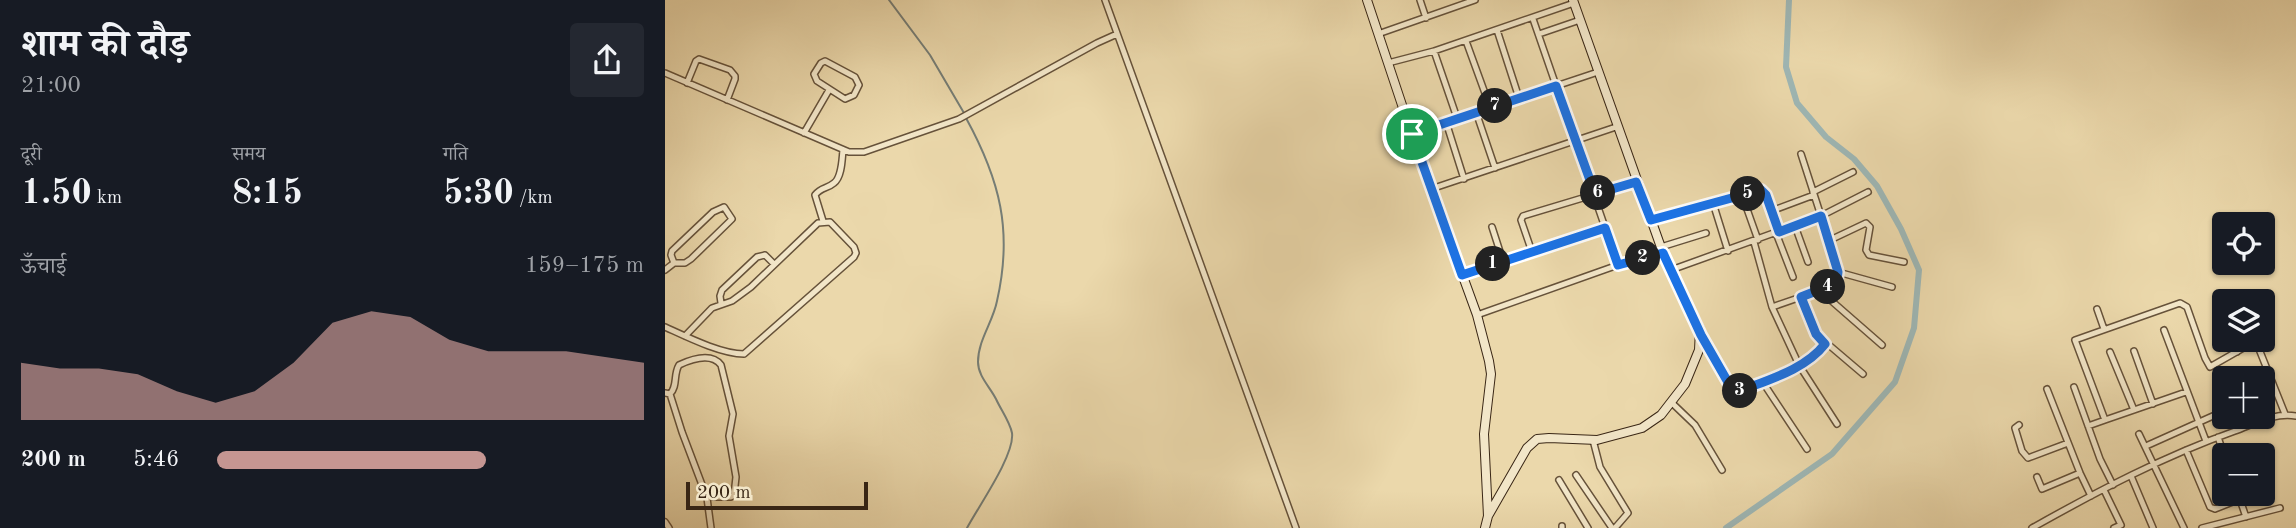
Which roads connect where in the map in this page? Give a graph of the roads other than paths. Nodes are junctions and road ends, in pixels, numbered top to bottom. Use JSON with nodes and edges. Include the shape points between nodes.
{"nodes":[{"id":1,"x":1105,"y":0,"type":"edge"},
{"id":2,"x":1367,"y":0,"type":"edge"},
{"id":3,"x":1420,"y":0,"type":"edge"},
{"id":4,"x":1475,"y":0,"type":"edge"},
{"id":5,"x":1574,"y":1,"type":"edge"},
{"id":6,"x":1459,"y":3,"type":"edge"},
{"id":7,"x":1426,"y":18,"type":"junction"},
{"id":8,"x":1533,"y":19,"type":"junction"},
{"id":9,"x":1580,"y":20,"type":"junction"},
{"id":10,"x":1497,"y":30,"type":"junction"},
{"id":11,"x":1117,"y":34,"type":"junction"},
{"id":12,"x":1378,"y":34,"type":"junction"},
{"id":13,"x":1538,"y":34,"type":"junction"},
{"id":14,"x":1466,"y":41,"type":"junction"},
{"id":15,"x":1434,"y":51,"type":"junction"},
{"id":16,"x":1388,"y":63,"type":"junction"},
{"id":17,"x":1598,"y":72,"type":"junction"},
{"id":18,"x":665,"y":73,"type":"edge"},
{"id":19,"x":687,"y":83,"type":"junction"},
{"id":20,"x":1556,"y":86,"type":"junction"},
{"id":21,"x":829,"y":90,"type":"junction"},
{"id":22,"x":1520,"y":98,"type":"junction"},
{"id":23,"x":727,"y":100,"type":"junction"},
{"id":24,"x":1490,"y":107,"type":"junction"},
{"id":25,"x":1476,"y":112,"type":"junction"},
{"id":26,"x":1457,"y":118,"type":"junction"},
{"id":27,"x":1446,"y":122,"type":"junction"},
{"id":28,"x":1616,"y":127,"type":"junction"},
{"id":29,"x":804,"y":133,"type":"junction"},
{"id":30,"x":1412,"y":134,"type":"junction"},
{"id":31,"x":1577,"y":141,"type":"junction"},
{"id":32,"x":843,"y":150,"type":"junction"},
{"id":33,"x":1801,"y":154,"type":"dead end"},
{"id":34,"x":1495,"y":168,"type":"junction"},
{"id":35,"x":1853,"y":172,"type":"dead end"},
{"id":36,"x":1464,"y":179,"type":"junction"},
{"id":37,"x":1636,"y":182,"type":"junction"},
{"id":38,"x":1431,"y":189,"type":"junction"},
{"id":39,"x":1868,"y":192,"type":"dead end"},
{"id":40,"x":1813,"y":193,"type":"junction"},
{"id":41,"x":1595,"y":194,"type":"junction"},
{"id":42,"x":1742,"y":195,"type":"junction"},
{"id":43,"x":1713,"y":203,"type":"junction"},
{"id":44,"x":1771,"y":211,"type":"junction"},
{"id":45,"x":1821,"y":216,"type":"junction"},
{"id":46,"x":1651,"y":220,"type":"junction"},
{"id":47,"x":823,"y":221,"type":"junction"},
{"id":48,"x":1795,"y":226,"type":"junction"},
{"id":49,"x":1492,"y":227,"type":"dead end"},
{"id":50,"x":1605,"y":228,"type":"junction"},
{"id":51,"x":1706,"y":233,"type":"dead end"},
{"id":52,"x":1777,"y":233,"type":"junction"},
{"id":53,"x":1756,"y":241,"type":"junction"},
{"id":54,"x":1828,"y":241,"type":"junction"},
{"id":55,"x":1662,"y":250,"type":"junction"},
{"id":56,"x":1728,"y":251,"type":"junction"},
{"id":57,"x":1532,"y":252,"type":"junction"},
{"id":58,"x":1503,"y":261,"type":"junction"},
{"id":59,"x":674,"y":262,"type":"junction"},
{"id":60,"x":1808,"y":262,"type":"dead end"},
{"id":61,"x":1904,"y":262,"type":"dead end"},
{"id":62,"x":774,"y":264,"type":"junction"},
{"id":63,"x":1618,"y":265,"type":"junction"},
{"id":64,"x":665,"y":270,"type":"edge"},
{"id":65,"x":1671,"y":270,"type":"junction"},
{"id":66,"x":1838,"y":272,"type":"junction"},
{"id":67,"x":1462,"y":275,"type":"junction"},
{"id":68,"x":1793,"y":277,"type":"dead end"},
{"id":69,"x":1892,"y":287,"type":"dead end"},
{"id":70,"x":1819,"y":290,"type":"junction"},
{"id":71,"x":1801,"y":297,"type":"junction"},
{"id":72,"x":721,"y":303,"type":"junction"},
{"id":73,"x":1772,"y":307,"type":"junction"},
{"id":74,"x":2097,"y":309,"type":"dead end"},
{"id":75,"x":1476,"y":315,"type":"junction"},
{"id":76,"x":665,"y":327,"type":"edge"},
{"id":77,"x":2104,"y":329,"type":"junction"},
{"id":78,"x":2164,"y":330,"type":"dead end"},
{"id":79,"x":1701,"y":335,"type":"junction"},
{"id":80,"x":685,"y":336,"type":"junction"},
{"id":81,"x":1825,"y":344,"type":"junction"},
{"id":82,"x":1882,"y":345,"type":"dead end"},
{"id":83,"x":2134,"y":351,"type":"dead end"},
{"id":84,"x":2110,"y":352,"type":"dead end"},
{"id":85,"x":2237,"y":352,"type":"edge"},
{"id":86,"x":2262,"y":352,"type":"edge"},
{"id":87,"x":1799,"y":365,"type":"junction"},
{"id":88,"x":1863,"y":374,"type":"dead end"},
{"id":89,"x":1762,"y":381,"type":"junction"},
{"id":90,"x":2074,"y":387,"type":"dead end"},
{"id":91,"x":2047,"y":388,"type":"dead end"},
{"id":92,"x":2186,"y":392,"type":"junction"},
{"id":93,"x":668,"y":393,"type":"edge"},
{"id":94,"x":1671,"y":402,"type":"junction"},
{"id":95,"x":2153,"y":404,"type":"junction"},
{"id":96,"x":2134,"y":410,"type":"junction"},
{"id":97,"x":2285,"y":414,"type":"junction"},
{"id":98,"x":2212,"y":416,"type":"edge"},
{"id":99,"x":2296,"y":416,"type":"edge"},
{"id":100,"x":2275,"y":417,"type":"edge"},
{"id":101,"x":2105,"y":420,"type":"junction"},
{"id":102,"x":2197,"y":423,"type":"junction"},
{"id":103,"x":1837,"y":424,"type":"dead end"},
{"id":104,"x":2019,"y":425,"type":"dead end"},
{"id":105,"x":2088,"y":426,"type":"junction"},
{"id":106,"x":2240,"y":429,"type":"edge"},
{"id":107,"x":2139,"y":434,"type":"dead end"},
{"id":108,"x":2218,"y":437,"type":"junction"},
{"id":109,"x":1593,"y":440,"type":"junction"},
{"id":110,"x":2206,"y":441,"type":"junction"},
{"id":111,"x":2068,"y":443,"type":"junction"},
{"id":112,"x":2220,"y":443,"type":"edge"},
{"id":113,"x":2145,"y":446,"type":"junction"},
{"id":114,"x":1807,"y":449,"type":"dead end"},
{"id":115,"x":2186,"y":450,"type":"junction"},
{"id":116,"x":2155,"y":464,"type":"junction"},
{"id":117,"x":1722,"y":470,"type":"dead end"},
{"id":118,"x":2080,"y":472,"type":"junction"},
{"id":119,"x":1576,"y":475,"type":"dead end"},
{"id":120,"x":2131,"y":476,"type":"junction"},
{"id":121,"x":2037,"y":477,"type":"dead end"},
{"id":122,"x":1559,"y":480,"type":"dead end"},
{"id":123,"x":2113,"y":485,"type":"junction"},
{"id":124,"x":2103,"y":490,"type":"junction"},
{"id":125,"x":2091,"y":496,"type":"junction"},
{"id":126,"x":706,"y":497,"type":"junction"},
{"id":127,"x":2220,"y":506,"type":"edge"},
{"id":128,"x":2242,"y":506,"type":"edge"},
{"id":129,"x":2280,"y":508,"type":"dead end"},
{"id":130,"x":1488,"y":516,"type":"junction"},
{"id":131,"x":2246,"y":517,"type":"junction"},
{"id":132,"x":665,"y":522,"type":"edge"},
{"id":133,"x":669,"y":528,"type":"edge"},
{"id":134,"x":711,"y":528,"type":"edge"},
{"id":135,"x":1296,"y":528,"type":"edge"},
{"id":136,"x":1485,"y":528,"type":"edge"},
{"id":137,"x":1588,"y":528,"type":"edge"},
{"id":138,"x":1614,"y":528,"type":"edge"},
{"id":139,"x":2032,"y":528,"type":"edge"},
{"id":140,"x":2114,"y":528,"type":"edge"},
{"id":141,"x":2153,"y":528,"type":"edge"},
{"id":142,"x":2184,"y":528,"type":"edge"},
{"id":143,"x":2202,"y":528,"type":"edge"}],
"edges":[{"from":1,"to":11,"type":"street"},
{"from":2,"to":12,"type":"street"},
{"from":3,"to":7,"type":"street"},
{"from":4,"to":6,"type":"street"},
{"from":5,"to":8,"type":"street"},
{"from":5,"to":9,"type":"street"},
{"from":6,"to":7,"type":"street"},
{"from":7,"to":12,"type":"street"},
{"from":8,"to":10,"type":"street"},
{"from":8,"to":13,"type":"street"},
{"from":9,"to":13,"type":"street"},
{"from":9,"to":17,"type":"street"},
{"from":10,"to":14,"type":"street"},
{"from":10,"to":22,"type":"street"},
{"from":11,"to":32,"type":"street","via":[[960,119],[864,152]]},
{"from":11,"to":135,"type":"street"},
{"from":12,"to":16,"type":"street"},
{"from":13,"to":20,"type":"street"},
{"from":14,"to":15,"type":"street"},
{"from":14,"to":24,"type":"street"},
{"from":15,"to":16,"type":"street"},
{"from":15,"to":26,"type":"street"},
{"from":16,"to":30,"type":"street"},
{"from":17,"to":20,"type":"street"},
{"from":17,"to":28,"type":"street"},
{"from":18,"to":19,"type":"street"},
{"from":19,"to":23,"type":"street"},
{"from":19,"to":23,"type":"street","via":[[696,61],[703,59],[733,72]]},
{"from":20,"to":22,"type":"street"},
{"from":20,"to":31,"type":"street"},
{"from":21,"to":21,"type":"street","via":[[814,78],[825,61],[859,85],[845,99]]},
{"from":21,"to":29,"type":"street"},
{"from":22,"to":24,"type":"street"},
{"from":23,"to":29,"type":"street"},
{"from":24,"to":25,"type":"street"},
{"from":25,"to":26,"type":"street"},
{"from":25,"to":34,"type":"street"},
{"from":26,"to":27,"type":"street"},
{"from":27,"to":30,"type":"street"},
{"from":27,"to":36,"type":"street"},
{"from":28,"to":31,"type":"street"},
{"from":28,"to":37,"type":"street"},
{"from":29,"to":32,"type":"street"},
{"from":30,"to":38,"type":"street"},
{"from":31,"to":34,"type":"street"},
{"from":31,"to":41,"type":"street"},
{"from":32,"to":47,"type":"street","via":[[837,180],[815,195]]},
{"from":33,"to":40,"type":"street"},
{"from":34,"to":36,"type":"street"},
{"from":35,"to":40,"type":"street"},
{"from":36,"to":38,"type":"street"},
{"from":37,"to":41,"type":"street"},
{"from":37,"to":46,"type":"street"},
{"from":38,"to":67,"type":"street"},
{"from":39,"to":45,"type":"street"},
{"from":40,"to":44,"type":"street"},
{"from":40,"to":45,"type":"street"},
{"from":41,"to":50,"type":"street"},
{"from":41,"to":57,"type":"street","via":[[1521,218]]},
{"from":42,"to":43,"type":"street"},
{"from":42,"to":44,"type":"street","via":[[1762,191]]},
{"from":42,"to":53,"type":"street"},
{"from":43,"to":46,"type":"street"},
{"from":43,"to":56,"type":"street"},
{"from":44,"to":52,"type":"street"},
{"from":45,"to":48,"type":"street"},
{"from":45,"to":54,"type":"street"},
{"from":46,"to":55,"type":"street"},
{"from":47,"to":62,"type":"street"},
{"from":47,"to":80,"type":"street","via":[[830,222],[856,253],[750,351],[741,355]]},
{"from":48,"to":52,"type":"street"},
{"from":48,"to":60,"type":"street"},
{"from":49,"to":58,"type":"street"},
{"from":50,"to":57,"type":"street"},
{"from":50,"to":63,"type":"street"},
{"from":51,"to":55,"type":"street"},
{"from":52,"to":53,"type":"street"},
{"from":52,"to":68,"type":"street"},
{"from":53,"to":56,"type":"street"},
{"from":53,"to":73,"type":"street"},
{"from":54,"to":61,"type":"street","via":[[1866,223],[1870,227],[1869,255]]},
{"from":54,"to":66,"type":"street"},
{"from":55,"to":63,"type":"street"},
{"from":55,"to":65,"type":"street"},
{"from":56,"to":65,"type":"street"},
{"from":57,"to":58,"type":"street"},
{"from":58,"to":67,"type":"street"},
{"from":59,"to":59,"type":"street","via":[[691,259],[729,222],[729,212],[724,207],[713,212],[672,251]]},
{"from":59,"to":64,"type":"street"},
{"from":62,"to":72,"type":"street","via":[[732,301]]},
{"from":62,"to":72,"type":"street","via":[[765,255],[757,257],[722,290]]},
{"from":63,"to":75,"type":"street"},
{"from":65,"to":79,"type":"street"},
{"from":66,"to":69,"type":"street"},
{"from":66,"to":70,"type":"street","via":[[1834,284]]},
{"from":67,"to":75,"type":"street"},
{"from":70,"to":71,"type":"street"},
{"from":70,"to":82,"type":"street"},
{"from":71,"to":73,"type":"street"},
{"from":71,"to":81,"type":"street"},
{"from":72,"to":80,"type":"street"},
{"from":73,"to":87,"type":"street"},
{"from":74,"to":77,"type":"street"},
{"from":75,"to":130,"type":"street","via":[[1491,374],[1484,434]]},
{"from":76,"to":80,"type":"street"},
{"from":77,"to":85,"type":"street","via":[[2184,304],[2207,365]]},
{"from":77,"to":101,"type":"street","via":[[2075,340]]},
{"from":78,"to":92,"type":"street"},
{"from":79,"to":89,"type":"street","via":[[1733,391]]},
{"from":79,"to":94,"type":"street","via":[[1685,384]]},
{"from":81,"to":87,"type":"street","via":[[1816,356]]},
{"from":81,"to":88,"type":"street"},
{"from":83,"to":95,"type":"street"},
{"from":84,"to":96,"type":"street"},
{"from":86,"to":97,"type":"street"},
{"from":87,"to":89,"type":"street"},
{"from":87,"to":103,"type":"street"},
{"from":89,"to":114,"type":"street"},
{"from":90,"to":105,"type":"street"},
{"from":91,"to":111,"type":"street"},
{"from":92,"to":95,"type":"street"},
{"from":92,"to":102,"type":"street"},
{"from":93,"to":126,"type":"street"},
{"from":93,"to":126,"type":"street","via":[[675,387],[679,365],[712,358],[721,365],[733,414],[729,436],[736,486],[734,495]]},
{"from":94,"to":109,"type":"street","via":[[1642,428]]},
{"from":94,"to":117,"type":"street","via":[[1695,425]]},
{"from":95,"to":96,"type":"street"},
{"from":96,"to":101,"type":"street"},
{"from":97,"to":99,"type":"street"},
{"from":97,"to":100,"type":"street"},
{"from":98,"to":102,"type":"street"},
{"from":101,"to":105,"type":"street"},
{"from":102,"to":110,"type":"street"},
{"from":102,"to":113,"type":"street"},
{"from":104,"to":111,"type":"street","via":[[2015,428],[2028,458]]},
{"from":105,"to":123,"type":"street"},
{"from":106,"to":108,"type":"street"},
{"from":107,"to":113,"type":"street"},
{"from":108,"to":110,"type":"street"},
{"from":108,"to":112,"type":"street"},
{"from":109,"to":130,"type":"street","via":[[1538,439],[1527,448]]},
{"from":109,"to":138,"type":"street","via":[[1600,467],[1628,513]]},
{"from":110,"to":115,"type":"street"},
{"from":111,"to":118,"type":"street"},
{"from":113,"to":116,"type":"street"},
{"from":115,"to":116,"type":"street"},
{"from":115,"to":127,"type":"street","via":[[2210,507]]},
{"from":116,"to":120,"type":"street"},
{"from":116,"to":142,"type":"street"},
{"from":118,"to":121,"type":"street","via":[[2042,489]]},
{"from":118,"to":125,"type":"street"},
{"from":119,"to":138,"type":"street"},
{"from":120,"to":123,"type":"street"},
{"from":120,"to":141,"type":"street"},
{"from":122,"to":137,"type":"street"},
{"from":123,"to":124,"type":"street"},
{"from":124,"to":125,"type":"street"},
{"from":124,"to":140,"type":"street","via":[[2121,525]]},
{"from":125,"to":139,"type":"street"},
{"from":126,"to":134,"type":"street"},
{"from":128,"to":131,"type":"street"},
{"from":129,"to":131,"type":"street"},
{"from":130,"to":136,"type":"street"},
{"from":131,"to":143,"type":"street"},
{"from":132,"to":133,"type":"street"}]}
